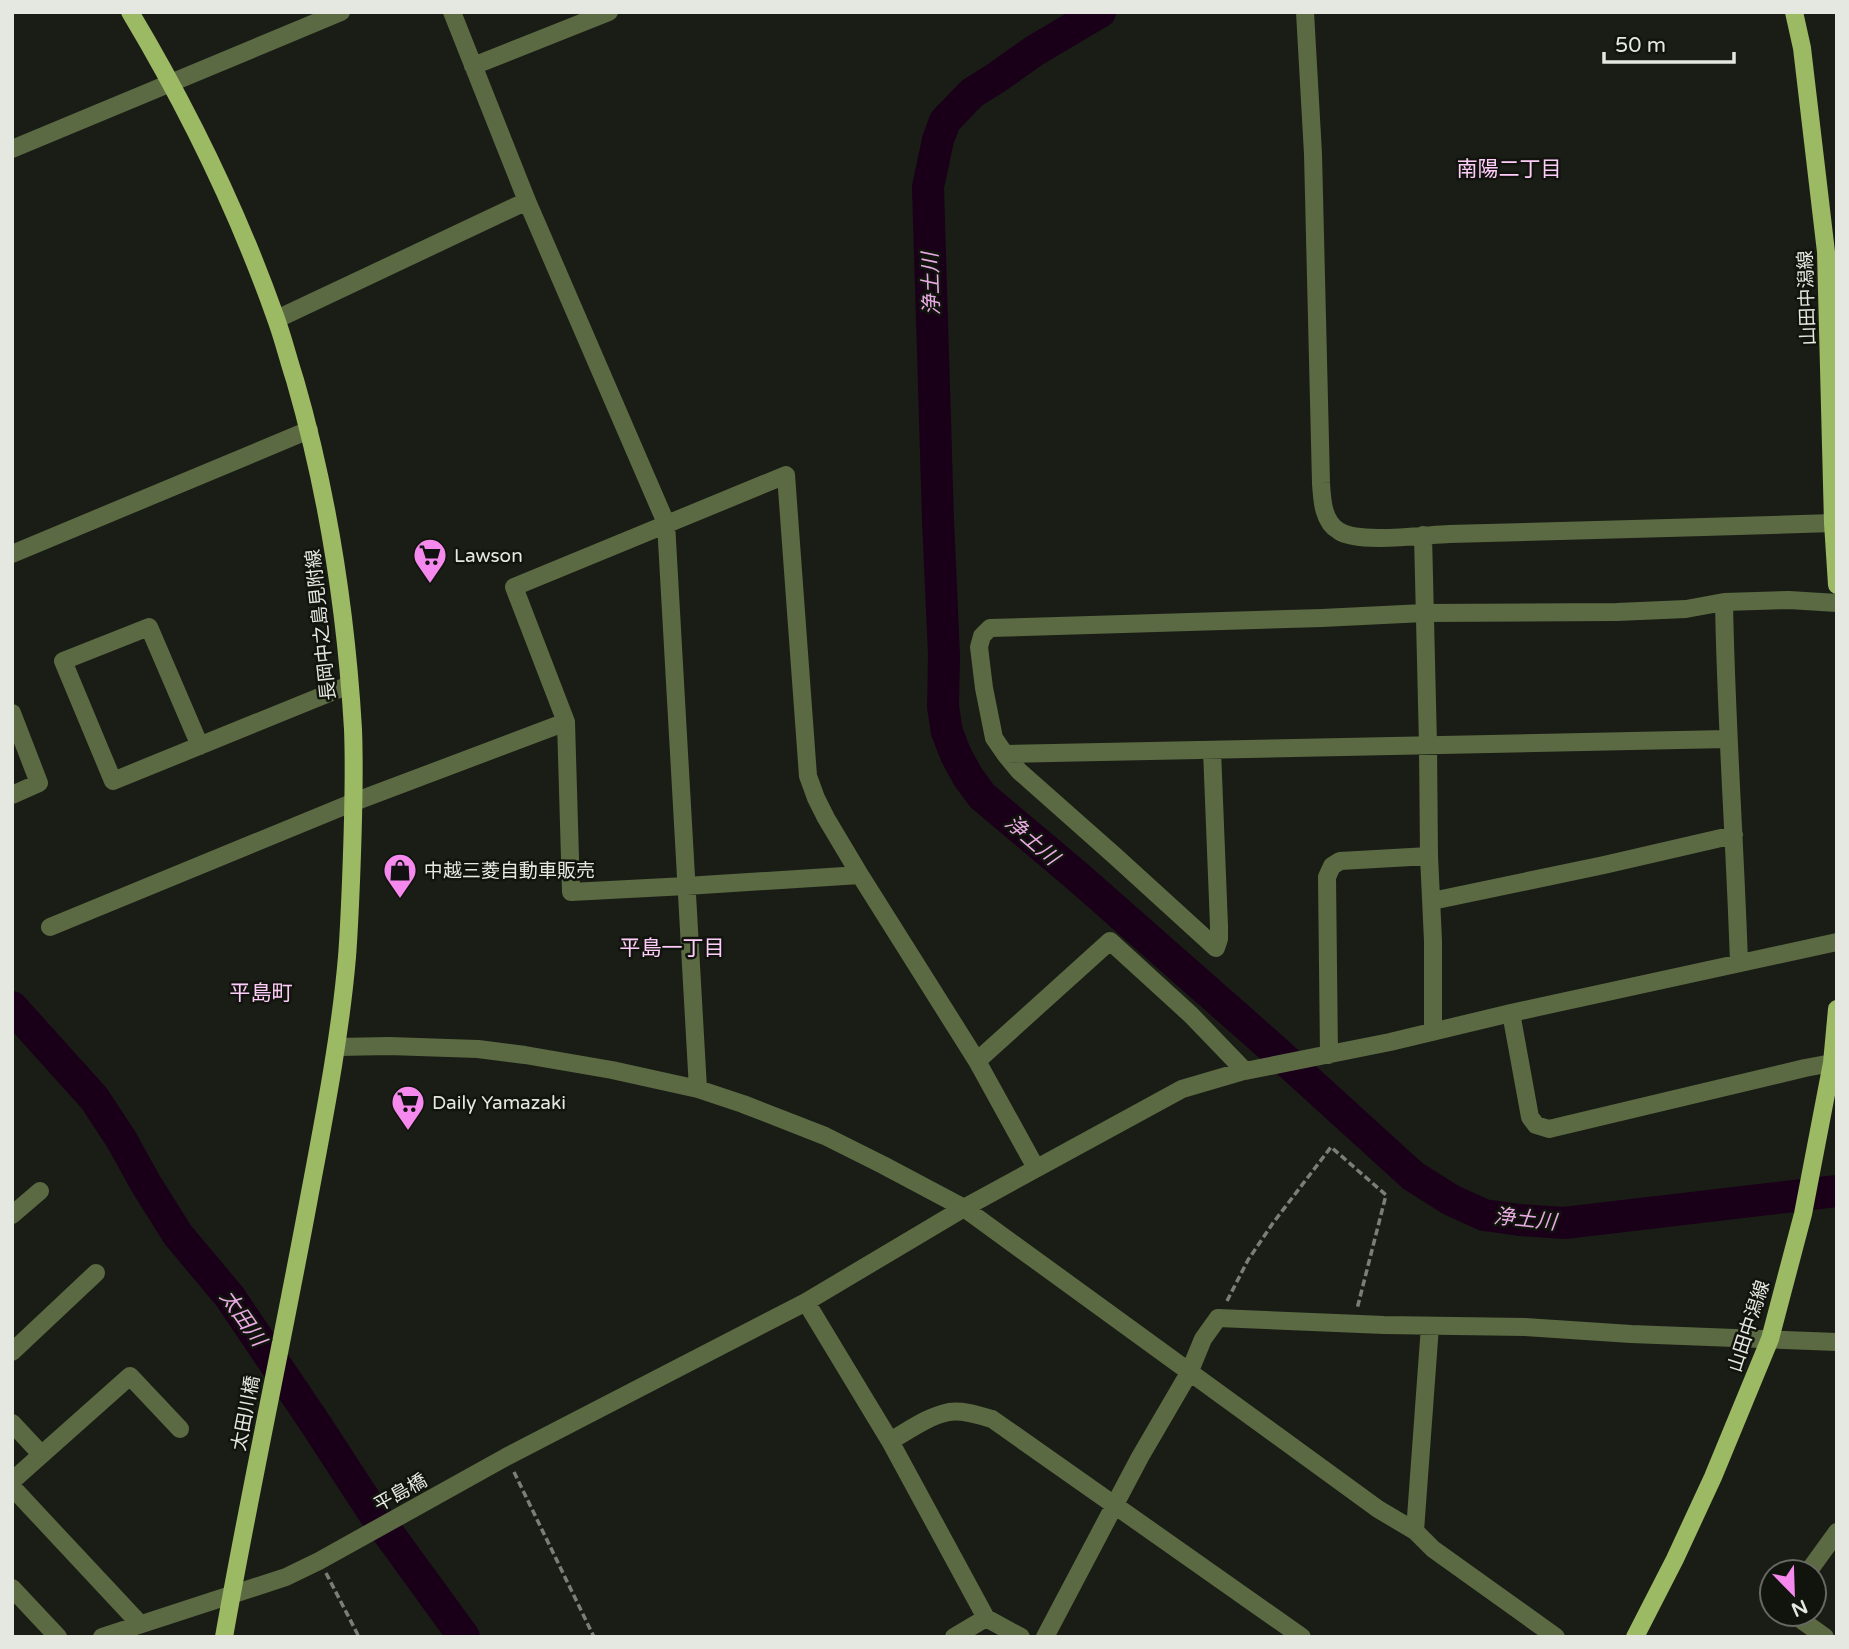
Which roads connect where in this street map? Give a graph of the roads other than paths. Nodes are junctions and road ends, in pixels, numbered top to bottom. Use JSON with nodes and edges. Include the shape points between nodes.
{"nodes":[{"id":1,"x":130,"y":12,"type":"edge"},
{"id":2,"x":341,"y":12,"type":"edge"},
{"id":3,"x":452,"y":12,"type":"edge"},
{"id":4,"x":610,"y":12,"type":"edge"},
{"id":5,"x":1305,"y":12,"type":"edge"},
{"id":6,"x":1794,"y":12,"type":"edge"},
{"id":7,"x":473,"y":66,"type":"junction"},
{"id":8,"x":171,"y":83,"type":"junction"},
{"id":9,"x":12,"y":149,"type":"edge"},
{"id":10,"x":527,"y":201,"type":"junction"},
{"id":11,"x":276,"y":319,"type":"junction"},
{"id":12,"x":309,"y":430,"type":"junction"},
{"id":13,"x":666,"y":523,"type":"junction"},
{"id":14,"x":1833,"y":523,"type":"junction"},
{"id":15,"x":1423,"y":535,"type":"junction"},
{"id":16,"x":12,"y":554,"type":"edge"},
{"id":17,"x":1837,"y":585,"type":"edge"},
{"id":18,"x":1724,"y":601,"type":"junction"},
{"id":19,"x":1837,"y":603,"type":"edge"},
{"id":20,"x":1424,"y":613,"type":"junction"},
{"id":21,"x":349,"y":685,"type":"junction"},
{"id":22,"x":12,"y":713,"type":"edge"},
{"id":23,"x":566,"y":722,"type":"junction"},
{"id":24,"x":1727,"y":739,"type":"junction"},
{"id":25,"x":1429,"y":745,"type":"junction"},
{"id":26,"x":200,"y":746,"type":"junction"},
{"id":27,"x":1212,"y":750,"type":"junction"},
{"id":28,"x":1005,"y":754,"type":"junction"},
{"id":29,"x":12,"y":794,"type":"edge"},
{"id":30,"x":354,"y":802,"type":"junction"},
{"id":31,"x":1734,"y":835,"type":"junction"},
{"id":32,"x":1429,"y":856,"type":"junction"},
{"id":33,"x":860,"y":875,"type":"junction"},
{"id":34,"x":686,"y":886,"type":"junction"},
{"id":35,"x":1432,"y":901,"type":"junction"},
{"id":36,"x":50,"y":927,"type":"dead end"},
{"id":37,"x":1837,"y":942,"type":"edge"},
{"id":38,"x":1739,"y":963,"type":"junction"},
{"id":39,"x":1837,"y":1009,"type":"edge"},
{"id":40,"x":1511,"y":1013,"type":"junction"},
{"id":41,"x":1433,"y":1032,"type":"junction"},
{"id":42,"x":337,"y":1046,"type":"junction"},
{"id":43,"x":1324,"y":1056,"type":"junction"},
{"id":44,"x":977,"y":1061,"type":"junction"},
{"id":45,"x":1832,"y":1063,"type":"junction"},
{"id":46,"x":1245,"y":1071,"type":"junction"},
{"id":47,"x":698,"y":1089,"type":"junction"},
{"id":48,"x":1829,"y":1112,"type":"edge"},
{"id":49,"x":1037,"y":1168,"type":"junction"},
{"id":50,"x":40,"y":1191,"type":"dead end"},
{"id":51,"x":964,"y":1208,"type":"junction"},
{"id":52,"x":12,"y":1215,"type":"edge"},
{"id":53,"x":296,"y":1269,"type":"joint"},
{"id":54,"x":96,"y":1273,"type":"dead end"},
{"id":55,"x":806,"y":1302,"type":"junction"},
{"id":56,"x":1430,"y":1326,"type":"junction"},
{"id":57,"x":1770,"y":1339,"type":"junction"},
{"id":58,"x":1837,"y":1342,"type":"edge"},
{"id":59,"x":12,"y":1352,"type":"edge"},
{"id":60,"x":1189,"y":1373,"type":"junction"},
{"id":61,"x":12,"y":1423,"type":"edge"},
{"id":62,"x":180,"y":1429,"type":"dead end"},
{"id":63,"x":890,"y":1441,"type":"junction"},
{"id":64,"x":41,"y":1454,"type":"junction"},
{"id":65,"x":12,"y":1481,"type":"edge"},
{"id":66,"x":12,"y":1487,"type":"edge"},
{"id":67,"x":1114,"y":1504,"type":"junction"},
{"id":68,"x":1415,"y":1531,"type":"junction"},
{"id":69,"x":1837,"y":1532,"type":"edge"},
{"id":70,"x":1818,"y":1558,"type":"edge"},
{"id":71,"x":12,"y":1588,"type":"edge"},
{"id":72,"x":232,"y":1594,"type":"junction"},
{"id":73,"x":986,"y":1618,"type":"junction"},
{"id":74,"x":140,"y":1624,"type":"junction"},
{"id":75,"x":58,"y":1637,"type":"edge"},
{"id":76,"x":102,"y":1637,"type":"edge"},
{"id":77,"x":224,"y":1637,"type":"edge"},
{"id":78,"x":954,"y":1637,"type":"edge"},
{"id":79,"x":1021,"y":1637,"type":"edge"},
{"id":80,"x":1045,"y":1637,"type":"edge"},
{"id":81,"x":1302,"y":1637,"type":"edge"},
{"id":82,"x":1556,"y":1637,"type":"edge"},
{"id":83,"x":1635,"y":1637,"type":"edge"}],
"edges":[{"from":1,"to":8,"type":"main road","name":"長岡中之島見附線"},
{"from":2,"to":8,"type":"street"},
{"from":3,"to":7,"type":"street"},
{"from":4,"to":7,"type":"street"},
{"from":5,"to":15,"type":"street","via":[[1325,512],[1338,531],[1352,536]]},
{"from":6,"to":14,"type":"main road","name":"山田中潟線","via":[[1826,252]]},
{"from":7,"to":10,"type":"street"},
{"from":8,"to":9,"type":"street"},
{"from":8,"to":11,"type":"main road","name":"長岡中之島見附線","via":[[234,211]]},
{"from":10,"to":11,"type":"street"},
{"from":10,"to":13,"type":"street"},
{"from":11,"to":12,"type":"main road","name":"長岡中之島見附線"},
{"from":12,"to":16,"type":"street"},
{"from":12,"to":21,"type":"main road","name":"長岡中之島見附線","via":[[334,550]]},
{"from":13,"to":23,"type":"street","via":[[514,587]]},
{"from":13,"to":33,"type":"street","via":[[786,475],[808,776]]},
{"from":13,"to":34,"type":"street"},
{"from":14,"to":15,"type":"street"},
{"from":14,"to":17,"type":"main road","name":"山田中潟線"},
{"from":15,"to":20,"type":"street"},
{"from":18,"to":19,"type":"street"},
{"from":18,"to":20,"type":"street","via":[[1686,609],[1617,612]]},
{"from":18,"to":24,"type":"street"},
{"from":20,"to":25,"type":"street"},
{"from":20,"to":28,"type":"street","via":[[990,628],[979,647],[994,738]]},
{"from":21,"to":26,"type":"street"},
{"from":21,"to":30,"type":"main road","name":"長岡中之島見附線"},
{"from":22,"to":29,"type":"street","via":[[38,783]]},
{"from":23,"to":30,"type":"street"},
{"from":23,"to":34,"type":"street","via":[[570,892]]},
{"from":24,"to":25,"type":"street"},
{"from":24,"to":31,"type":"street"},
{"from":25,"to":27,"type":"street"},
{"from":25,"to":32,"type":"street"},
{"from":26,"to":26,"type":"street","via":[[113,781],[63,661],[149,627]]},
{"from":27,"to":28,"type":"street"},
{"from":27,"to":28,"type":"street","via":[[1216,948]]},
{"from":30,"to":36,"type":"street"},
{"from":30,"to":42,"type":"main road","name":"長岡中之島見附線","via":[[348,955]]},
{"from":31,"to":35,"type":"street"},
{"from":31,"to":38,"type":"street"},
{"from":32,"to":35,"type":"street"},
{"from":32,"to":43,"type":"street","via":[[1340,861],[1332,866],[1327,877]]},
{"from":33,"to":34,"type":"street"},
{"from":33,"to":44,"type":"street"},
{"from":34,"to":47,"type":"street"},
{"from":35,"to":41,"type":"street"},
{"from":37,"to":38,"type":"street","name":"平島橋"},
{"from":38,"to":40,"type":"street","name":"平島橋"},
{"from":39,"to":45,"type":"main road","name":"山田中潟線"},
{"from":40,"to":41,"type":"street","name":"平島橋"},
{"from":40,"to":45,"type":"street","via":[[1530,1117],[1536,1125],[1549,1129]]},
{"from":41,"to":43,"type":"street","name":"平島橋"},
{"from":42,"to":47,"type":"street","via":[[478,1049]]},
{"from":42,"to":53,"type":"main road","name":"長岡中之島見附線"},
{"from":43,"to":46,"type":"street","name":"平島橋"},
{"from":44,"to":46,"type":"street","via":[[1110,941]]},
{"from":44,"to":49,"type":"street"},
{"from":45,"to":48,"type":"main road","name":"山田中潟線"},
{"from":46,"to":49,"type":"street","name":"平島橋","via":[[1182,1089]]},
{"from":47,"to":51,"type":"street","via":[[825,1136]]},
{"from":48,"to":57,"type":"main road","name":"山田中潟線"},
{"from":49,"to":51,"type":"street","name":"平島橋"},
{"from":50,"to":52,"type":"street"},
{"from":51,"to":55,"type":"street","name":"平島橋"},
{"from":51,"to":60,"type":"street"},
{"from":53,"to":72,"type":"main road","name":"太田川橋"},
{"from":54,"to":59,"type":"street"},
{"from":55,"to":63,"type":"street"},
{"from":55,"to":72,"type":"street","name":"平島橋","via":[[499,1461],[324,1558],[286,1577]]},
{"from":56,"to":57,"type":"street"},
{"from":56,"to":60,"type":"street","via":[[1218,1318],[1202,1339]]},
{"from":56,"to":68,"type":"street"},
{"from":57,"to":58,"type":"street"},
{"from":57,"to":83,"type":"main road","name":"山田中潟線","via":[[1713,1477]]},
{"from":60,"to":67,"type":"street"},
{"from":60,"to":68,"type":"street"},
{"from":61,"to":64,"type":"street"},
{"from":62,"to":64,"type":"street","via":[[130,1376]]},
{"from":63,"to":67,"type":"street","via":[[947,1412],[992,1419]]},
{"from":63,"to":73,"type":"street"},
{"from":64,"to":65,"type":"street"},
{"from":66,"to":74,"type":"street"},
{"from":67,"to":80,"type":"street"},
{"from":67,"to":81,"type":"street"},
{"from":68,"to":82,"type":"street","via":[[1433,1549]]},
{"from":69,"to":70,"type":"street"},
{"from":71,"to":75,"type":"street"},
{"from":72,"to":74,"type":"street","name":"平島橋"},
{"from":72,"to":77,"type":"main road"},
{"from":73,"to":78,"type":"street"},
{"from":73,"to":79,"type":"street"},
{"from":74,"to":76,"type":"street","name":"平島橋"}]}
